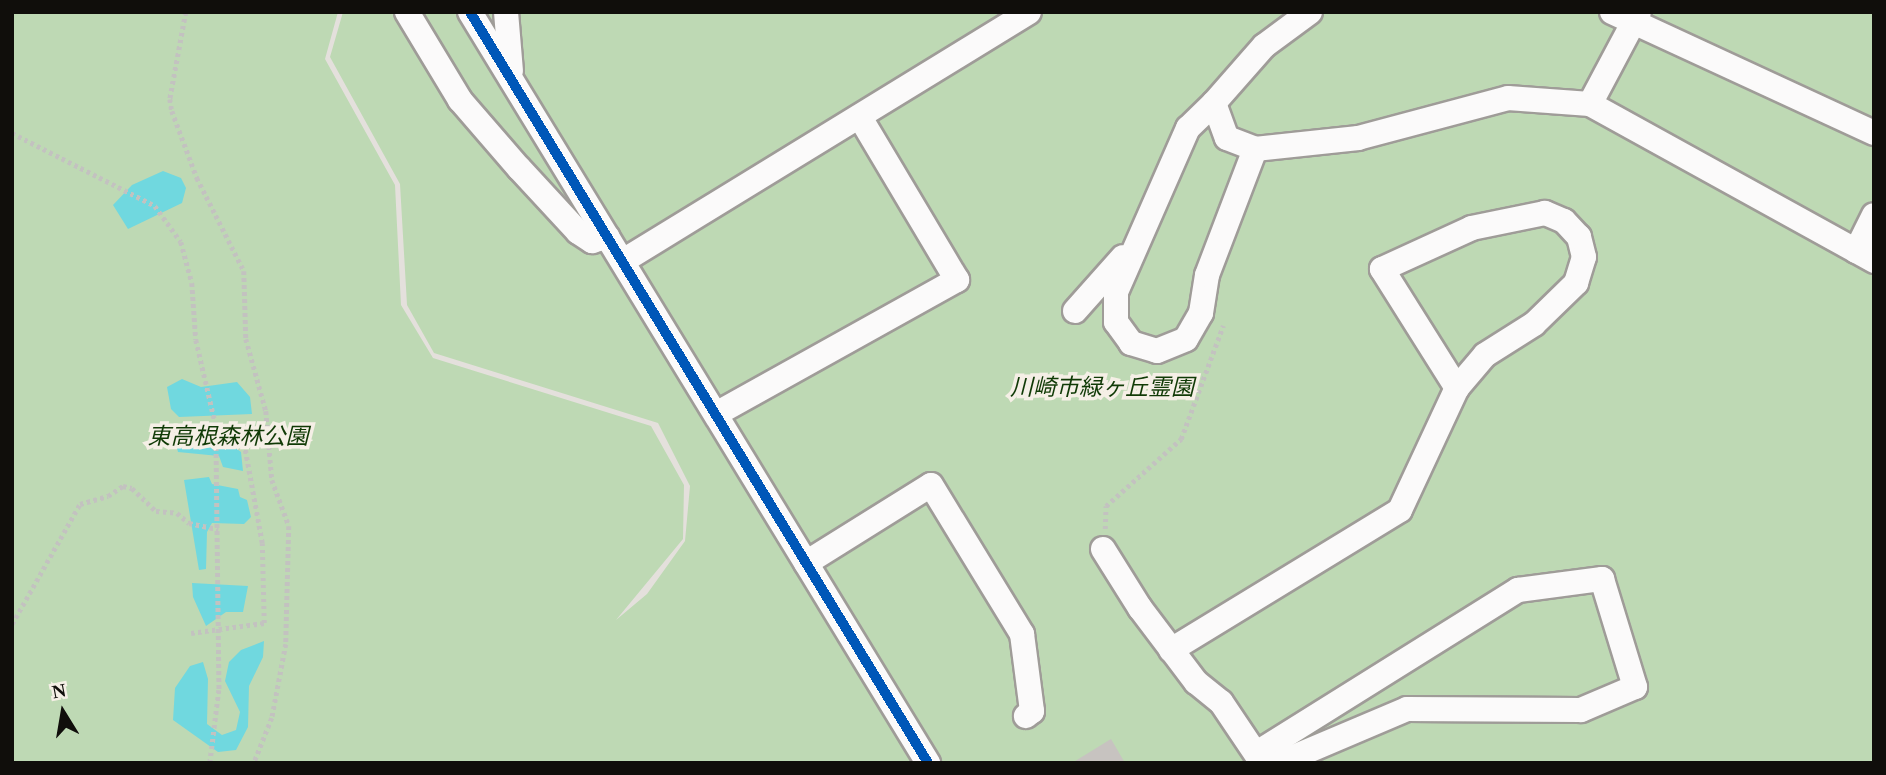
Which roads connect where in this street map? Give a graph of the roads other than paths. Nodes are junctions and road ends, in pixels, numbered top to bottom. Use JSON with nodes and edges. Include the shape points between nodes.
{"nodes":[{"id":1,"x":407,"y":12,"type":"edge"},
{"id":2,"x":470,"y":12,"type":"edge"},
{"id":3,"x":506,"y":12,"type":"edge"},
{"id":4,"x":1029,"y":12,"type":"edge"},
{"id":5,"x":1310,"y":12,"type":"edge"},
{"id":6,"x":1612,"y":12,"type":"edge"},
{"id":7,"x":1636,"y":18,"type":"edge"},
{"id":8,"x":512,"y":75,"type":"junction"},
{"id":9,"x":1214,"y":103,"type":"junction"},
{"id":10,"x":1590,"y":104,"type":"junction"},
{"id":11,"x":861,"y":119,"type":"junction"},
{"id":12,"x":1188,"y":128,"type":"junction"},
{"id":13,"x":1874,"y":133,"type":"edge"},
{"id":14,"x":1227,"y":138,"type":"junction"},
{"id":15,"x":1255,"y":149,"type":"junction"},
{"id":16,"x":1874,"y":215,"type":"edge"},
{"id":17,"x":607,"y":237,"type":"junction"},
{"id":18,"x":1140,"y":238,"type":"junction"},
{"id":19,"x":1865,"y":256,"type":"edge"},
{"id":20,"x":623,"y":261,"type":"junction"},
{"id":21,"x":1075,"y":312,"type":"dead end"},
{"id":22,"x":1457,"y":388,"type":"junction"},
{"id":23,"x":716,"y":414,"type":"junction"},
{"id":24,"x":1103,"y":549,"type":"road end"},
{"id":25,"x":806,"y":563,"type":"junction"},
{"id":26,"x":1171,"y":650,"type":"junction"},
{"id":27,"x":1026,"y":716,"type":"dead end"},
{"id":28,"x":1259,"y":758,"type":"edge"},
{"id":29,"x":928,"y":763,"type":"edge"},
{"id":30,"x":1280,"y":763,"type":"edge"}],
"edges":[{"from":1,"to":17,"type":"street","via":[[460,100],[519,168],[578,232],[592,241]]},
{"from":2,"to":8,"type":"street"},
{"from":3,"to":8,"type":"street"},
{"from":4,"to":11,"type":"street"},
{"from":5,"to":9,"type":"street","via":[[1264,46]]},
{"from":6,"to":7,"type":"street"},
{"from":7,"to":10,"type":"street"},
{"from":7,"to":13,"type":"street"},
{"from":8,"to":17,"type":"street"},
{"from":9,"to":12,"type":"street"},
{"from":9,"to":14,"type":"street"},
{"from":10,"to":15,"type":"street","via":[[1508,98],[1358,138]]},
{"from":10,"to":19,"type":"street"},
{"from":11,"to":20,"type":"street"},
{"from":11,"to":23,"type":"street","via":[[957,280]]},
{"from":12,"to":14,"type":"street"},
{"from":12,"to":18,"type":"street"},
{"from":14,"to":15,"type":"street"},
{"from":15,"to":18,"type":"street","via":[[1207,275],[1201,313],[1186,338],[1168,350],[1131,343],[1116,322],[1116,292]]},
{"from":16,"to":19,"type":"street"},
{"from":17,"to":20,"type":"street"},
{"from":18,"to":21,"type":"street"},
{"from":20,"to":23,"type":"street"},
{"from":22,"to":22,"type":"street","via":[[1485,355],[1534,324],[1576,283],[1584,257],[1579,237],[1564,221],[1545,213],[1472,228],[1382,269]]},
{"from":22,"to":26,"type":"street","via":[[1400,510]]},
{"from":23,"to":25,"type":"street"},
{"from":24,"to":26,"type":"street"},
{"from":25,"to":27,"type":"street","via":[[931,485],[1022,634],[1032,712]]},
{"from":25,"to":29,"type":"street"},
{"from":26,"to":28,"type":"street","via":[[1196,682],[1221,702]]},
{"from":28,"to":30,"type":"street","via":[[1518,590],[1602,579],[1635,687],[1581,710],[1407,709]]}]}
